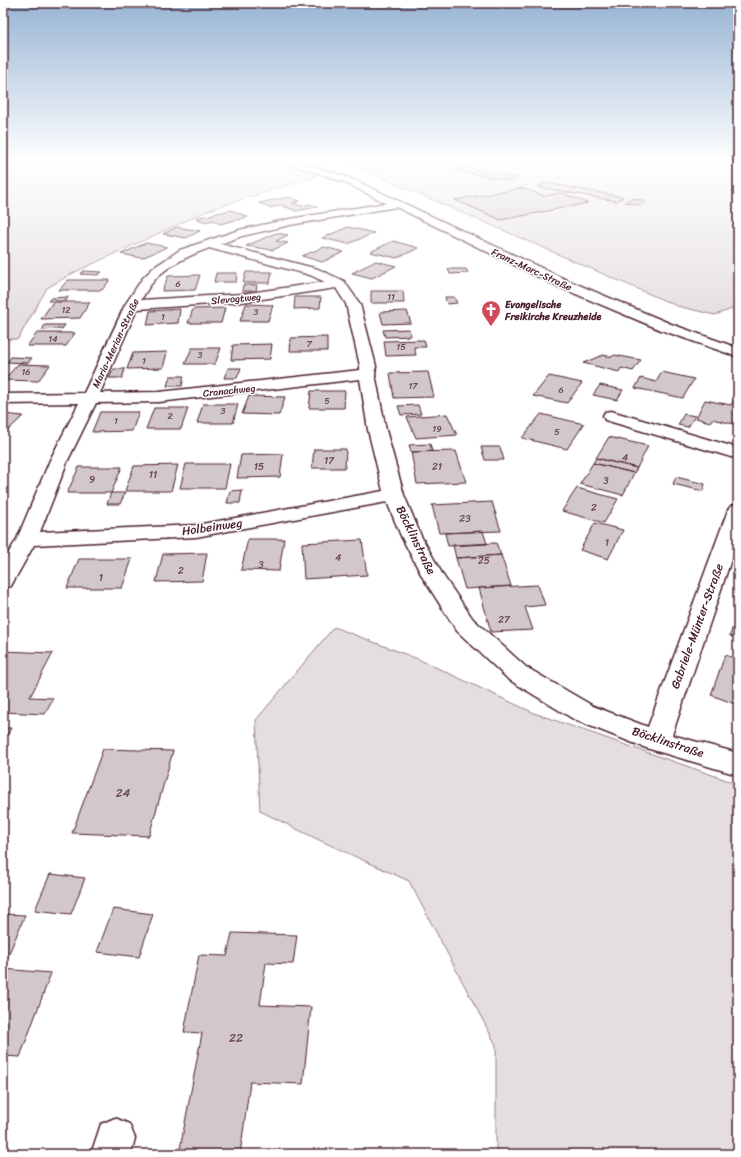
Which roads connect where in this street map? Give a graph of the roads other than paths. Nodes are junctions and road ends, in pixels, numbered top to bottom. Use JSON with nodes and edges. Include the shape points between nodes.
{"nodes":[{"id":1,"x":337,"y":214,"type":"edge"},
{"id":2,"x":417,"y":214,"type":"edge"},
{"id":3,"x":207,"y":244,"type":"junction"},
{"id":4,"x":339,"y":284,"type":"junction"},
{"id":5,"x":132,"y":305,"type":"junction"},
{"id":6,"x":738,"y":353,"type":"edge"},
{"id":7,"x":367,"y":374,"type":"junction"},
{"id":8,"x":90,"y":398,"type":"junction"},
{"id":9,"x":3,"y":399,"type":"edge"},
{"id":10,"x":611,"y":416,"type":"dead end"},
{"id":11,"x":738,"y":454,"type":"edge"},
{"id":12,"x":394,"y":495,"type":"junction"},
{"id":13,"x":738,"y":510,"type":"edge"},
{"id":14,"x":27,"y":539,"type":"junction"},
{"id":15,"x":3,"y":581,"type":"edge"},
{"id":16,"x":656,"y":741,"type":"junction"},
{"id":17,"x":738,"y":764,"type":"edge"}],
"edges":[{"from":1,"to":3,"type":"street","name":"Maria-Merian-Straße","via":[[239,232]]},
{"from":2,"to":6,"type":"street","name":"Franz-Marc-Straße","via":[[562,283],[666,327]]},
{"from":3,"to":4,"type":"street","name":"Böcklinstraße","via":[[314,272]]},
{"from":3,"to":5,"type":"street","name":"Maria-Merian-Straße","via":[[184,253],[157,271],[148,279]]},
{"from":4,"to":5,"type":"street","name":"Slevogtweg","via":[[242,298]]},
{"from":4,"to":7,"type":"street","name":"Böcklinstraße","via":[[353,304],[368,366]]},
{"from":5,"to":8,"type":"street","name":"Maria-Merian-Straße"},
{"from":7,"to":8,"type":"street","name":"Cranachweg","via":[[159,397]]},
{"from":7,"to":12,"type":"street","name":"Böcklinstraße","via":[[377,430]]},
{"from":8,"to":9,"type":"street","name":"Cranachweg"},
{"from":8,"to":14,"type":"street","name":"Maria-Merian-Straße","via":[[60,460]]},
{"from":10,"to":11,"type":"street"},
{"from":12,"to":14,"type":"street","name":"Holbeinweg","via":[[196,531]]},
{"from":12,"to":16,"type":"street","name":"Böcklinstraße","via":[[411,536],[465,626],[517,673],[584,713]]},
{"from":13,"to":16,"type":"street","name":"Gabriele-Münter-Straße"},
{"from":14,"to":15,"type":"street","name":"Maria-Merian-Straße"},
{"from":16,"to":17,"type":"street","name":"Böcklinstraße"}]}
